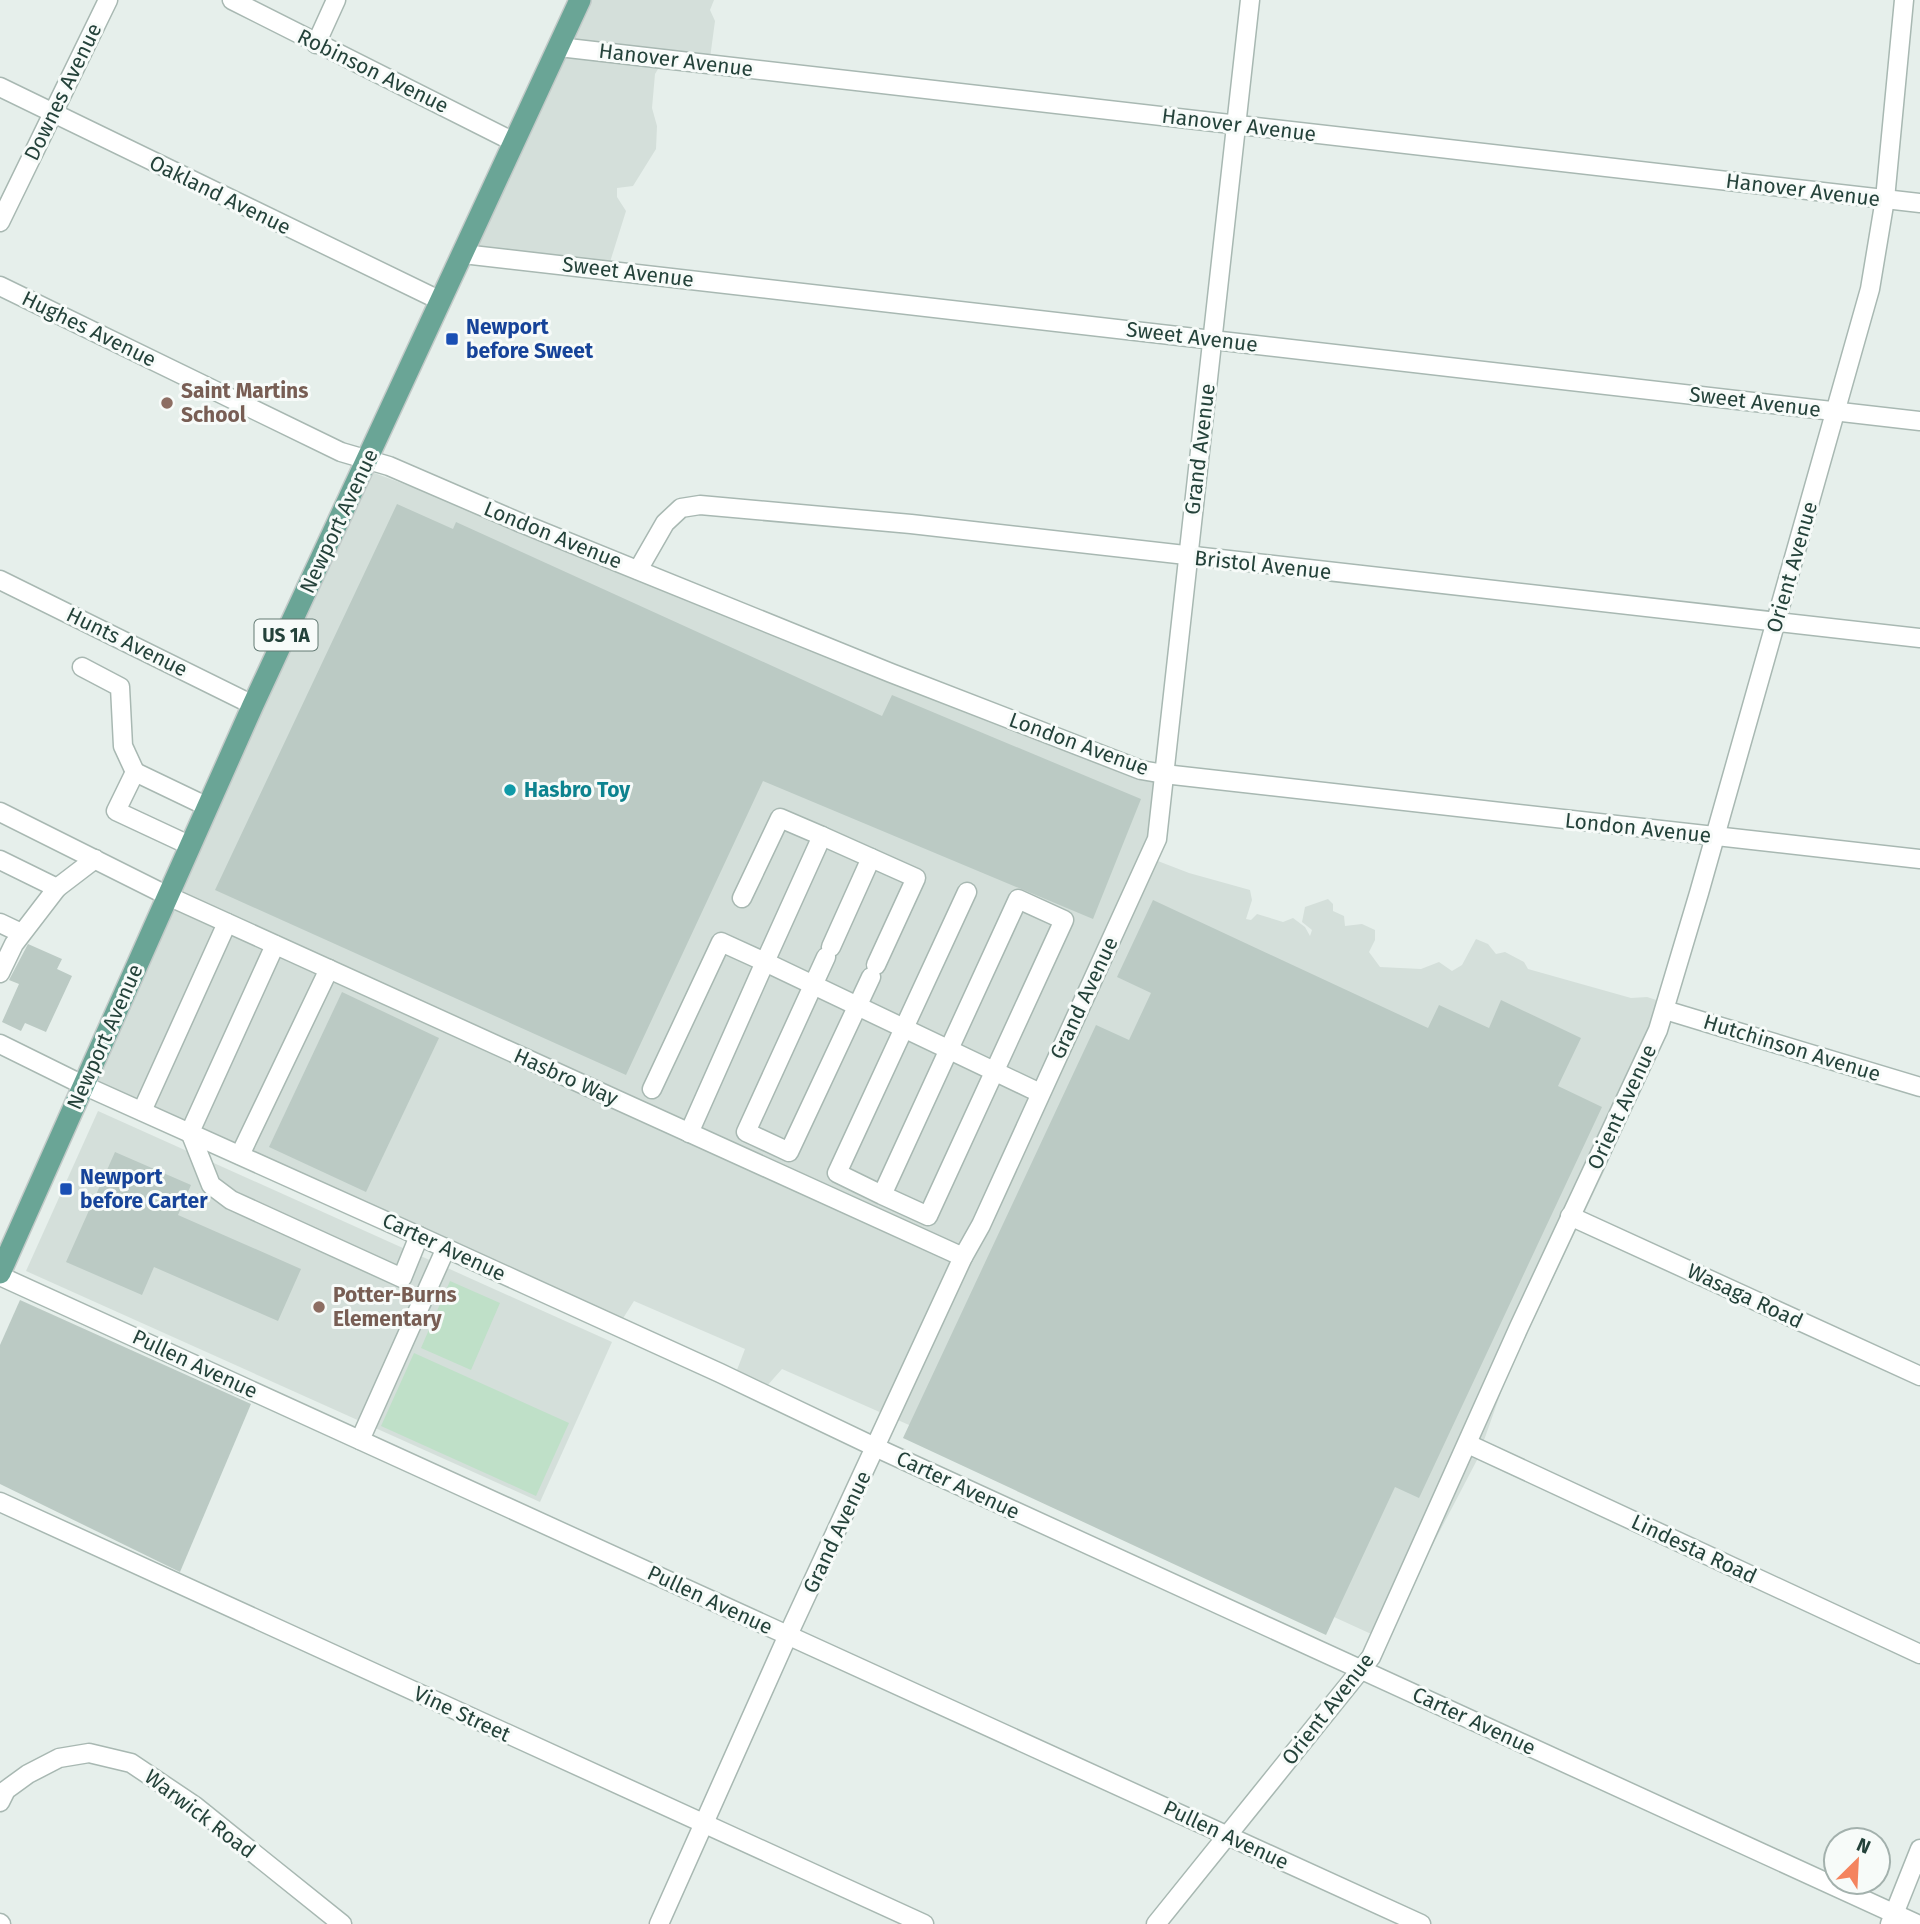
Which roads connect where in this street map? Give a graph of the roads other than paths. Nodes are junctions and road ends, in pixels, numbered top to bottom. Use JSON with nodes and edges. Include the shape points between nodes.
{"nodes":[{"id":1,"x":108,"y":0,"type":"edge"},
{"id":2,"x":232,"y":0,"type":"edge"},
{"id":3,"x":336,"y":0,"type":"edge"},
{"id":4,"x":580,"y":0,"type":"edge"},
{"id":5,"x":1250,"y":0,"type":"edge"},
{"id":6,"x":1904,"y":0,"type":"edge"},
{"id":7,"x":316,"y":44,"type":"junction"},
{"id":8,"x":559,"y":47,"type":"junction"},
{"id":9,"x":0,"y":87,"type":"edge"},
{"id":10,"x":54,"y":114,"type":"junction"},
{"id":11,"x":1235,"y":124,"type":"junction"},
{"id":12,"x":514,"y":142,"type":"junction"},
{"id":13,"x":1885,"y":199,"type":"junction"},
{"id":14,"x":1920,"y":203,"type":"edge"},
{"id":15,"x":0,"y":222,"type":"edge"},
{"id":16,"x":463,"y":254,"type":"junction"},
{"id":17,"x":0,"y":286,"type":"edge"},
{"id":18,"x":441,"y":301,"type":"junction"},
{"id":19,"x":1213,"y":340,"type":"junction"},
{"id":20,"x":1837,"y":412,"type":"junction"},
{"id":21,"x":1920,"y":421,"type":"edge"},
{"id":22,"x":368,"y":460,"type":"junction"},
{"id":23,"x":1188,"y":557,"type":"junction"},
{"id":24,"x":638,"y":570,"type":"junction"},
{"id":25,"x":0,"y":580,"type":"edge"},
{"id":26,"x":1776,"y":621,"type":"junction"},
{"id":27,"x":1920,"y":638,"type":"edge"},
{"id":28,"x":82,"y":667,"type":"dead end"},
{"id":29,"x":253,"y":705,"type":"junction"},
{"id":30,"x":135,"y":772,"type":"junction"},
{"id":31,"x":1164,"y":774,"type":"junction"},
{"id":32,"x":208,"y":807,"type":"junction"},
{"id":33,"x":4,"y":814,"type":"edge"},
{"id":34,"x":0,"y":833,"type":"edge"},
{"id":35,"x":822,"y":836,"type":"junction"},
{"id":36,"x":1714,"y":837,"type":"junction"},
{"id":37,"x":191,"y":846,"type":"junction"},
{"id":38,"x":871,"y":858,"type":"junction"},
{"id":39,"x":95,"y":859,"type":"junction"},
{"id":40,"x":1920,"y":859,"type":"edge"},
{"id":41,"x":0,"y":860,"type":"edge"},
{"id":42,"x":57,"y":888,"type":"junction"},
{"id":43,"x":967,"y":892,"type":"dead end"},
{"id":44,"x":168,"y":896,"type":"junction"},
{"id":45,"x":742,"y":898,"type":"dead end"},
{"id":46,"x":0,"y":923,"type":"edge"},
{"id":47,"x":227,"y":923,"type":"junction"},
{"id":48,"x":21,"y":933,"type":"junction"},
{"id":49,"x":275,"y":945,"type":"junction"},
{"id":50,"x":765,"y":962,"type":"junction"},
{"id":51,"x":329,"y":969,"type":"junction"},
{"id":52,"x":0,"y":973,"type":"edge"},
{"id":53,"x":814,"y":984,"type":"junction"},
{"id":54,"x":859,"y":1005,"type":"junction"},
{"id":55,"x":1665,"y":1010,"type":"junction"},
{"id":56,"x":905,"y":1027,"type":"junction"},
{"id":57,"x":0,"y":1044,"type":"edge"},
{"id":58,"x":950,"y":1049,"type":"junction"},
{"id":59,"x":995,"y":1070,"type":"junction"},
{"id":60,"x":83,"y":1085,"type":"junction"},
{"id":61,"x":1920,"y":1087,"type":"edge"},
{"id":62,"x":652,"y":1089,"type":"dead end"},
{"id":63,"x":1040,"y":1093,"type":"junction"},
{"id":64,"x":142,"y":1111,"type":"junction"},
{"id":65,"x":190,"y":1132,"type":"junction"},
{"id":66,"x":689,"y":1133,"type":"junction"},
{"id":67,"x":240,"y":1155,"type":"junction"},
{"id":68,"x":882,"y":1195,"type":"junction"},
{"id":69,"x":1570,"y":1216,"type":"junction"},
{"id":70,"x":419,"y":1236,"type":"junction"},
{"id":71,"x":446,"y":1248,"type":"junction"},
{"id":72,"x":963,"y":1257,"type":"junction"},
{"id":73,"x":0,"y":1275,"type":"edge"},
{"id":74,"x":1920,"y":1376,"type":"edge"},
{"id":75,"x":360,"y":1440,"type":"junction"},
{"id":76,"x":1468,"y":1444,"type":"junction"},
{"id":77,"x":877,"y":1448,"type":"junction"},
{"id":78,"x":0,"y":1502,"type":"edge"},
{"id":79,"x":788,"y":1635,"type":"junction"},
{"id":80,"x":1920,"y":1654,"type":"edge"},
{"id":81,"x":1362,"y":1670,"type":"junction"},
{"id":82,"x":2,"y":1793,"type":"edge"},
{"id":83,"x":704,"y":1825,"type":"junction"},
{"id":84,"x":1227,"y":1836,"type":"junction"},
{"id":85,"x":1920,"y":1849,"type":"edge"},
{"id":86,"x":1893,"y":1919,"type":"edge"},
{"id":87,"x":342,"y":1924,"type":"edge"},
{"id":88,"x":659,"y":1924,"type":"edge"},
{"id":89,"x":925,"y":1924,"type":"edge"},
{"id":90,"x":1156,"y":1924,"type":"edge"},
{"id":91,"x":1421,"y":1924,"type":"edge"},
{"id":92,"x":1917,"y":1924,"type":"edge"}],
"edges":[{"from":1,"to":10,"type":"street","name":"Downes Avenue"},
{"from":2,"to":7,"type":"street","name":"Robinson Avenue"},
{"from":3,"to":7,"type":"street"},
{"from":4,"to":8,"type":"main road","name":"Newport Avenue","number":"US 1A"},
{"from":5,"to":11,"type":"street","name":"Grand Avenue"},
{"from":6,"to":13,"type":"street","name":"Orient Avenue"},
{"from":7,"to":12,"type":"street","name":"Robinson Avenue"},
{"from":8,"to":11,"type":"street","name":"Hanover Avenue"},
{"from":8,"to":12,"type":"main road","name":"Newport Avenue","number":"US 1A"},
{"from":9,"to":10,"type":"street","name":"Oakland Avenue"},
{"from":10,"to":15,"type":"street","name":"Downes Avenue"},
{"from":10,"to":18,"type":"street","name":"Oakland Avenue"},
{"from":11,"to":13,"type":"street","name":"Hanover Avenue"},
{"from":11,"to":19,"type":"street","name":"Grand Avenue"},
{"from":12,"to":16,"type":"main road","name":"Newport Avenue","number":"US 1A"},
{"from":13,"to":14,"type":"street","name":"Hanover Avenue"},
{"from":13,"to":20,"type":"street","name":"Orient Avenue","via":[[1870,289]]},
{"from":16,"to":18,"type":"main road","name":"Newport Avenue","number":"US 1A"},
{"from":16,"to":19,"type":"street","name":"Sweet Avenue"},
{"from":17,"to":22,"type":"street","name":"Hughes Avenue","via":[[341,452]]},
{"from":18,"to":22,"type":"main road","name":"Newport Avenue","number":"US 1A"},
{"from":19,"to":20,"type":"street","name":"Sweet Avenue"},
{"from":19,"to":23,"type":"street","name":"Grand Avenue"},
{"from":20,"to":21,"type":"street","name":"Sweet Avenue"},
{"from":20,"to":26,"type":"street","name":"Orient Avenue"},
{"from":22,"to":24,"type":"street","name":"London Avenue"},
{"from":22,"to":29,"type":"main road","name":"Newport Avenue","number":"US 1A"},
{"from":23,"to":24,"type":"street","name":"Bristol Avenue","via":[[700,505],[681,508],[665,523]]},
{"from":23,"to":26,"type":"street","name":"Bristol Avenue"},
{"from":23,"to":31,"type":"street","name":"Grand Avenue"},
{"from":24,"to":31,"type":"street","name":"London Avenue","via":[[891,673],[1142,770]]},
{"from":25,"to":29,"type":"street","name":"Hunts Avenue"},
{"from":26,"to":27,"type":"street","name":"Bristol Avenue"},
{"from":26,"to":36,"type":"street","name":"Orient Avenue"},
{"from":28,"to":30,"type":"street","via":[[120,687],[123,746]]},
{"from":29,"to":32,"type":"main road","name":"Newport Avenue","number":"US 1A"},
{"from":30,"to":32,"type":"street"},
{"from":30,"to":37,"type":"street","via":[[116,811]]},
{"from":31,"to":36,"type":"street","name":"London Avenue"},
{"from":31,"to":63,"type":"street","name":"Grand Avenue","via":[[1157,839]]},
{"from":32,"to":37,"type":"main road","name":"Newport Avenue","number":"US 1A"},
{"from":33,"to":34,"type":"street"},
{"from":33,"to":39,"type":"street","name":"Hasbro Way"},
{"from":35,"to":38,"type":"street"},
{"from":35,"to":45,"type":"street","via":[[780,818]]},
{"from":35,"to":50,"type":"street"},
{"from":36,"to":40,"type":"street","name":"London Avenue"},
{"from":36,"to":55,"type":"street","name":"Orient Avenue"},
{"from":37,"to":44,"type":"main road","name":"Newport Avenue","number":"US 1A"},
{"from":38,"to":53,"type":"street"},
{"from":38,"to":54,"type":"street","via":[[916,878]]},
{"from":39,"to":42,"type":"street"},
{"from":39,"to":44,"type":"street","name":"Hasbro Way"},
{"from":41,"to":42,"type":"street"},
{"from":42,"to":48,"type":"street"},
{"from":43,"to":56,"type":"street"},
{"from":44,"to":47,"type":"street","name":"Hasbro Way"},
{"from":44,"to":60,"type":"main road","name":"Newport Avenue","number":"US 1A"},
{"from":46,"to":48,"type":"street"},
{"from":47,"to":49,"type":"street","name":"Hasbro Way"},
{"from":47,"to":64,"type":"street"},
{"from":48,"to":52,"type":"street"},
{"from":49,"to":51,"type":"street","name":"Hasbro Way"},
{"from":49,"to":65,"type":"street"},
{"from":50,"to":53,"type":"street"},
{"from":50,"to":62,"type":"street","via":[[721,942]]},
{"from":50,"to":66,"type":"street"},
{"from":51,"to":66,"type":"street","name":"Hasbro Way"},
{"from":51,"to":67,"type":"street"},
{"from":53,"to":54,"type":"street"},
{"from":53,"to":54,"type":"street","via":[[746,1132],[789,1152]]},
{"from":54,"to":56,"type":"street"},
{"from":55,"to":61,"type":"street","name":"Hutchinson Avenue"},
{"from":55,"to":69,"type":"street","name":"Orient Avenue"},
{"from":56,"to":58,"type":"street"},
{"from":56,"to":68,"type":"street","via":[[837,1173]]},
{"from":57,"to":60,"type":"street","name":"Carter Avenue"},
{"from":58,"to":59,"type":"street"},
{"from":58,"to":59,"type":"street","via":[[1018,899],[1064,920]]},
{"from":58,"to":68,"type":"street"},
{"from":59,"to":63,"type":"street"},
{"from":59,"to":68,"type":"street","via":[[928,1216]]},
{"from":60,"to":64,"type":"street","name":"Carter Avenue"},
{"from":60,"to":73,"type":"main road","name":"Newport Avenue","number":"US 1A"},
{"from":63,"to":72,"type":"street","name":"Grand Avenue"},
{"from":64,"to":65,"type":"street","name":"Carter Avenue"},
{"from":65,"to":67,"type":"street","name":"Carter Avenue"},
{"from":65,"to":70,"type":"street","via":[[211,1185],[219,1192],[402,1278]]},
{"from":66,"to":72,"type":"street","name":"Hasbro Way"},
{"from":67,"to":70,"type":"street","name":"Carter Avenue"},
{"from":69,"to":74,"type":"street","name":"Wasaga Road"},
{"from":69,"to":76,"type":"street","name":"Orient Avenue"},
{"from":70,"to":71,"type":"street","name":"Carter Avenue"},
{"from":71,"to":75,"type":"street"},
{"from":71,"to":77,"type":"street","name":"Carter Avenue"},
{"from":72,"to":77,"type":"street","name":"Grand Avenue"},
{"from":73,"to":75,"type":"street","name":"Pullen Avenue"},
{"from":75,"to":79,"type":"street","name":"Pullen Avenue"},
{"from":76,"to":80,"type":"street","name":"Lindesta Road"},
{"from":76,"to":81,"type":"street","name":"Orient Avenue"},
{"from":77,"to":79,"type":"street","name":"Grand Avenue"},
{"from":77,"to":81,"type":"street","name":"Carter Avenue"},
{"from":78,"to":83,"type":"street","name":"Vine Street"},
{"from":79,"to":83,"type":"street","name":"Grand Avenue"},
{"from":79,"to":84,"type":"street","name":"Pullen Avenue"},
{"from":81,"to":84,"type":"street","name":"Orient Avenue"},
{"from":81,"to":86,"type":"street","name":"Carter Avenue"},
{"from":82,"to":87,"type":"street","name":"Warwick Road","via":[[59,1759],[89,1753],[131,1763],[195,1806]]},
{"from":83,"to":88,"type":"street","name":"Grand Avenue"},
{"from":83,"to":89,"type":"street","name":"Vine Street"},
{"from":84,"to":90,"type":"street","name":"Orient Avenue"},
{"from":84,"to":91,"type":"street","name":"Pullen Avenue"},
{"from":85,"to":86,"type":"street"},
{"from":86,"to":92,"type":"street","name":"Carter Avenue"}]}
